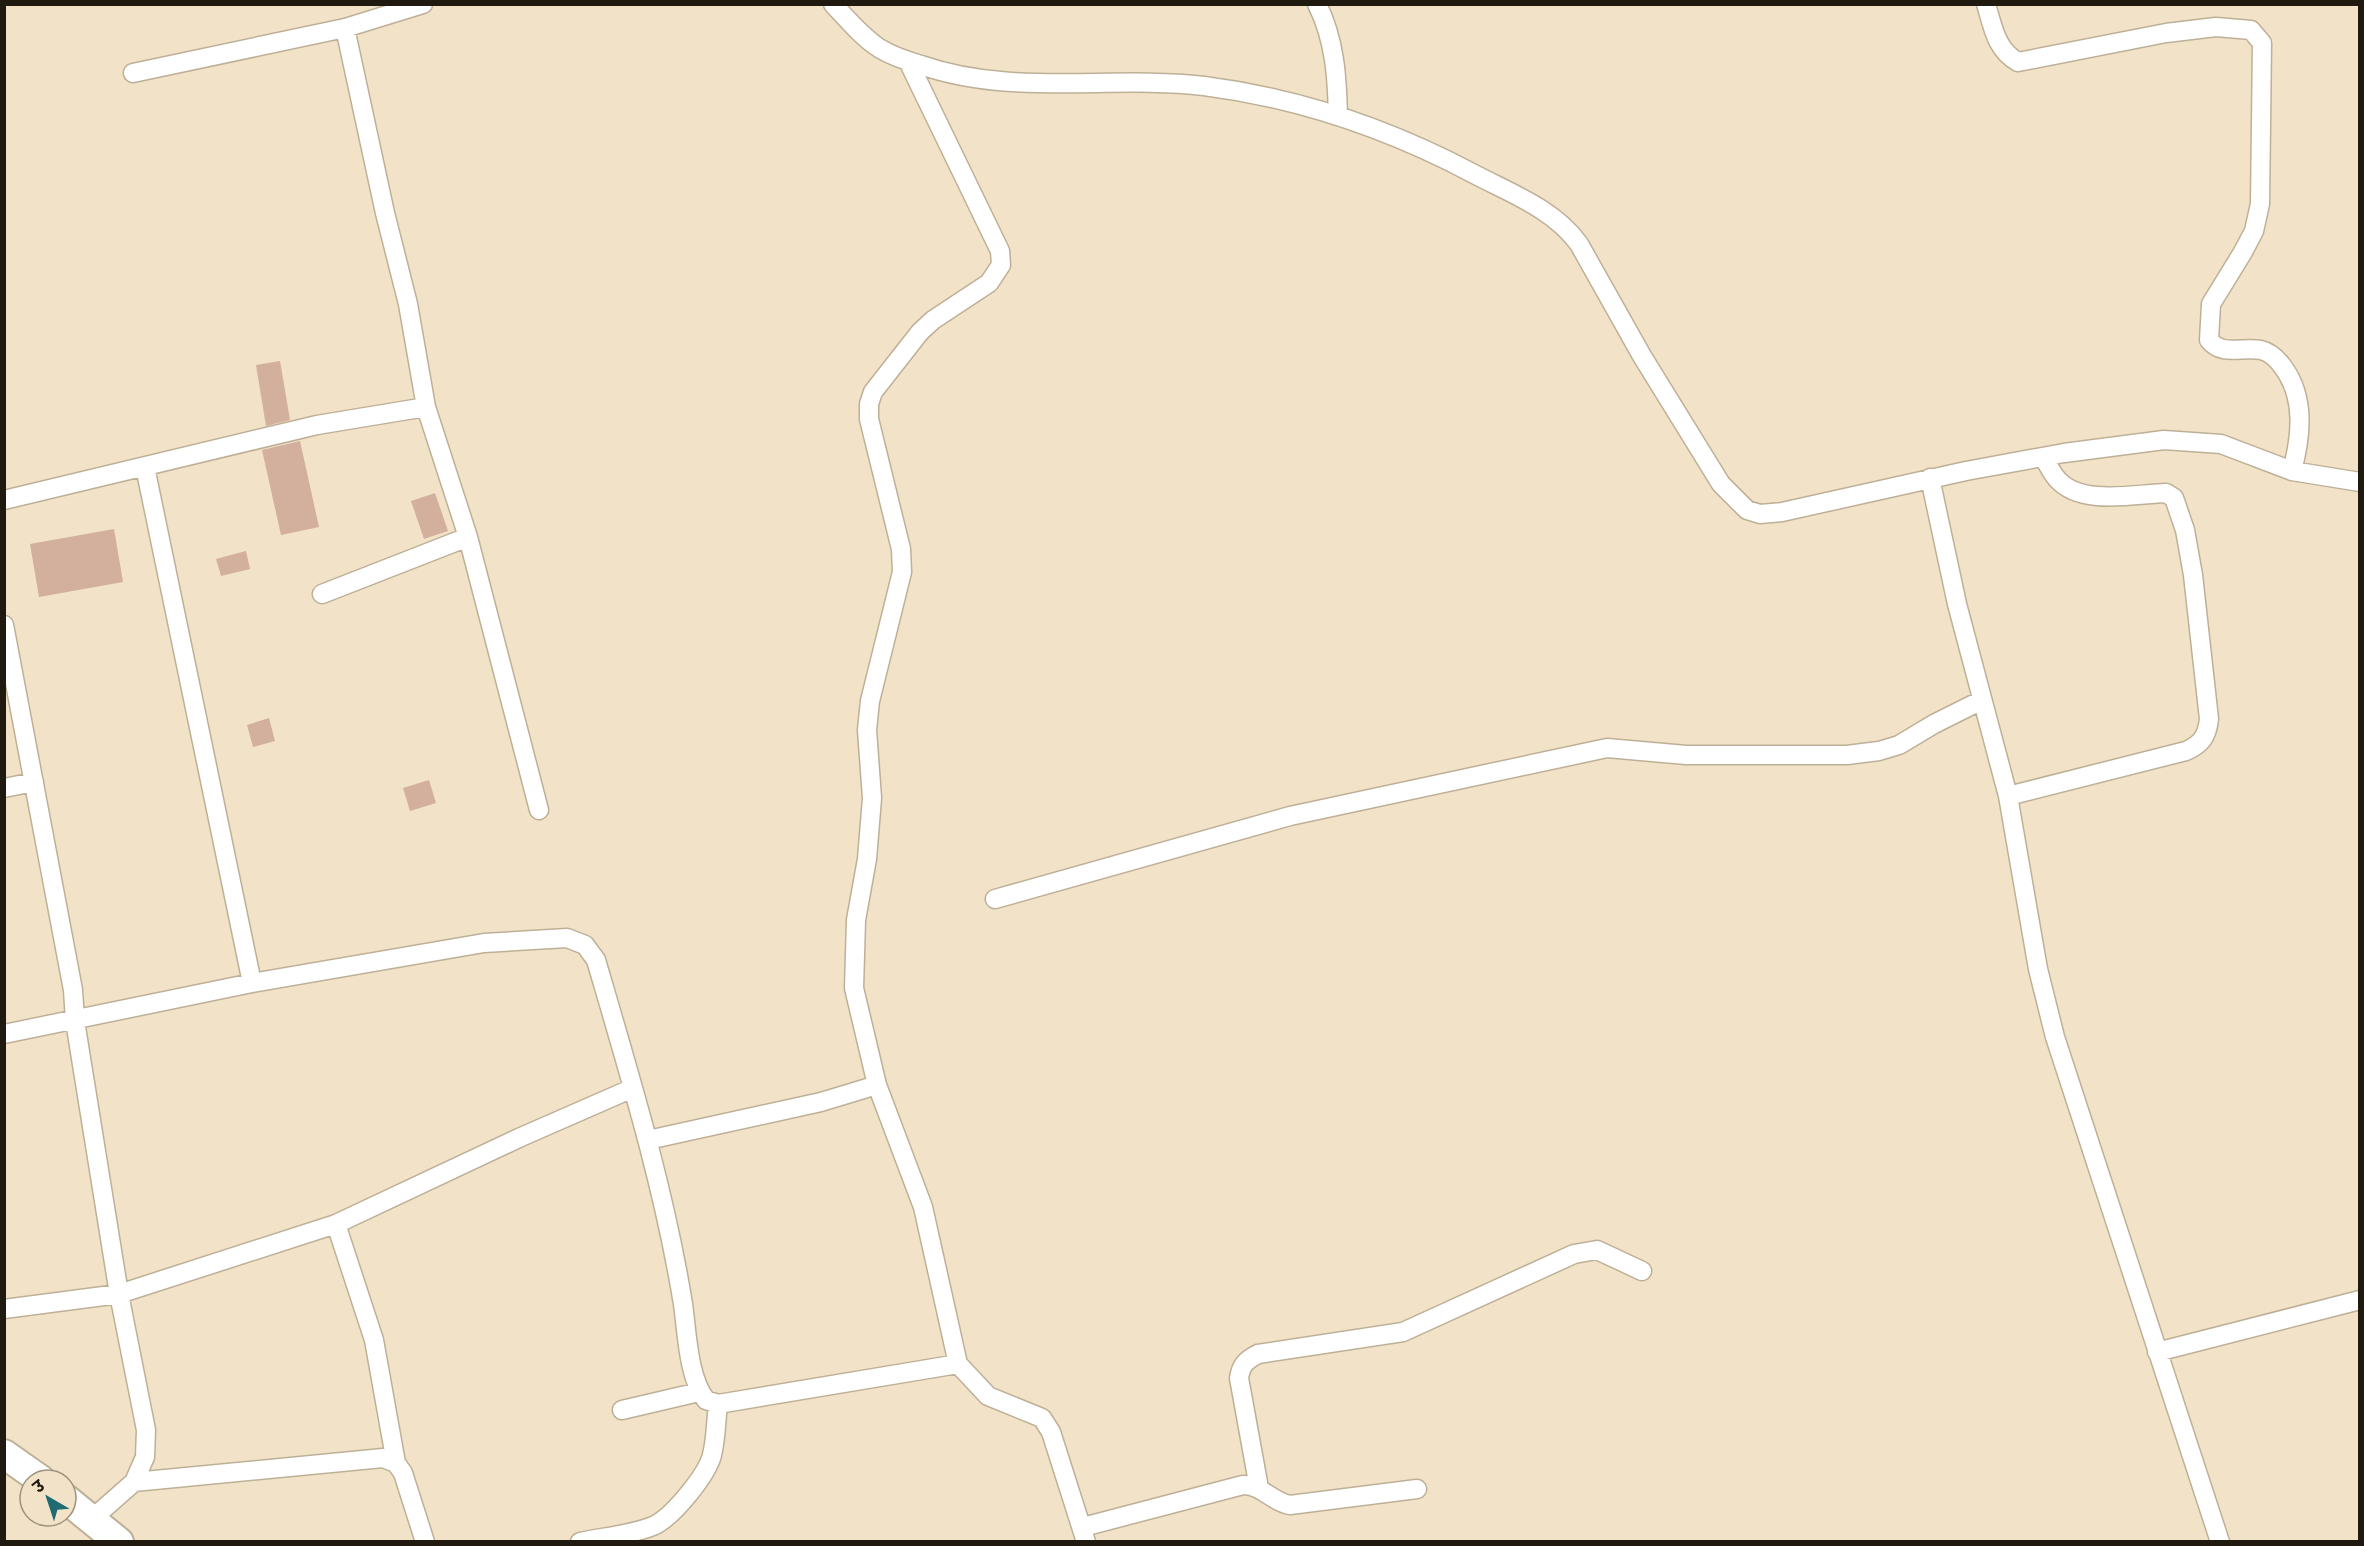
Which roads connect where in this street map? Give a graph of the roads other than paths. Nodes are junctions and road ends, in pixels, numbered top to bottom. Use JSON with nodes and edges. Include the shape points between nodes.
{"nodes":[{"id":1,"x":423,"y":4,"type":"edge"},
{"id":2,"x":833,"y":4,"type":"edge"},
{"id":3,"x":1317,"y":4,"type":"edge"},
{"id":4,"x":1986,"y":4,"type":"edge"},
{"id":5,"x":345,"y":28,"type":"junction"},
{"id":6,"x":909,"y":61,"type":"junction"},
{"id":7,"x":134,"y":73,"type":"dead end"},
{"id":8,"x":1338,"y":116,"type":"junction"},
{"id":9,"x":426,"y":407,"type":"junction"},
{"id":10,"x":2043,"y":457,"type":"junction"},
{"id":11,"x":145,"y":467,"type":"junction"},
{"id":12,"x":2292,"y":471,"type":"junction"},
{"id":13,"x":1930,"y":478,"type":"junction"},
{"id":14,"x":2360,"y":482,"type":"edge"},
{"id":15,"x":4,"y":500,"type":"edge"},
{"id":16,"x":468,"y":537,"type":"junction"},
{"id":17,"x":322,"y":594,"type":"dead end"},
{"id":18,"x":4,"y":625,"type":"edge"},
{"id":19,"x":1982,"y":700,"type":"junction"},
{"id":20,"x":34,"y":782,"type":"junction"},
{"id":21,"x":4,"y":789,"type":"edge"},
{"id":22,"x":2008,"y":796,"type":"junction"},
{"id":23,"x":538,"y":810,"type":"dead end"},
{"id":24,"x":995,"y":899,"type":"dead end"},
{"id":25,"x":252,"y":983,"type":"junction"},
{"id":26,"x":75,"y":1021,"type":"junction"},
{"id":27,"x":4,"y":1034,"type":"edge"},
{"id":28,"x":877,"y":1085,"type":"junction"},
{"id":29,"x":633,"y":1088,"type":"junction"},
{"id":30,"x":648,"y":1140,"type":"junction"},
{"id":31,"x":336,"y":1224,"type":"junction"},
{"id":32,"x":1642,"y":1271,"type":"dead end"},
{"id":33,"x":119,"y":1293,"type":"junction"},
{"id":34,"x":2360,"y":1300,"type":"edge"},
{"id":35,"x":4,"y":1309,"type":"edge"},
{"id":36,"x":2157,"y":1352,"type":"junction"},
{"id":37,"x":958,"y":1364,"type":"junction"},
{"id":38,"x":699,"y":1392,"type":"junction"},
{"id":39,"x":718,"y":1404,"type":"junction"},
{"id":40,"x":622,"y":1410,"type":"dead end"},
{"id":41,"x":4,"y":1454,"type":"edge"},
{"id":42,"x":396,"y":1463,"type":"junction"},
{"id":43,"x":24,"y":1468,"type":"edge"},
{"id":44,"x":134,"y":1482,"type":"junction"},
{"id":45,"x":1259,"y":1488,"type":"junction"},
{"id":46,"x":1417,"y":1489,"type":"dead end"},
{"id":47,"x":78,"y":1508,"type":"edge"},
{"id":48,"x":92,"y":1519,"type":"junction"},
{"id":49,"x":1085,"y":1534,"type":"edge"},
{"id":50,"x":119,"y":1542,"type":"edge"},
{"id":51,"x":425,"y":1542,"type":"edge"},
{"id":52,"x":580,"y":1542,"type":"edge"},
{"id":53,"x":2220,"y":1542,"type":"edge"}],
"edges":[{"from":1,"to":5,"type":"street"},
{"from":2,"to":6,"type":"street","via":[[878,48]]},
{"from":3,"to":8,"type":"street","via":[[1330,33]]},
{"from":4,"to":12,"type":"street","via":[[1999,44],[2004,53],[2018,62],[2216,27],[2251,30],[2259,38],[2260,204],[2254,231],[2211,304],[2209,340],[2223,350],[2262,350],[2285,369],[2300,412]]},
{"from":5,"to":7,"type":"street"},
{"from":5,"to":9,"type":"street","via":[[408,304]]},
{"from":6,"to":8,"type":"street","via":[[994,81],[1205,86]]},
{"from":6,"to":28,"type":"street","via":[[1000,250],[1001,265],[989,283],[920,332],[873,392],[869,404],[869,419],[901,549],[902,572],[870,701],[867,730],[872,798],[856,920],[854,988]]},
{"from":8,"to":13,"type":"street","via":[[1465,169],[1541,210],[1570,231],[1697,447],[1721,484],[1747,510],[1760,514],[1782,512]]},
{"from":9,"to":11,"type":"street","via":[[317,425]]},
{"from":9,"to":16,"type":"street"},
{"from":10,"to":12,"type":"street","via":[[2182,439],[2221,444]]},
{"from":10,"to":13,"type":"street"},
{"from":10,"to":22,"type":"street","via":[[2057,480],[2078,493],[2166,493],[2174,498],[2185,530],[2193,575],[2209,719],[2202,742],[2186,751]]},
{"from":11,"to":15,"type":"street"},
{"from":11,"to":25,"type":"street"},
{"from":12,"to":14,"type":"street"},
{"from":13,"to":19,"type":"street"},
{"from":16,"to":17,"type":"street"},
{"from":16,"to":23,"type":"street"},
{"from":18,"to":20,"type":"street"},
{"from":19,"to":22,"type":"street"},
{"from":19,"to":24,"type":"street","via":[[1899,746],[1879,751],[1847,755],[1686,755],[1608,748],[1290,816]]},
{"from":20,"to":21,"type":"street"},
{"from":20,"to":26,"type":"street","via":[[73,990]]},
{"from":22,"to":36,"type":"street","via":[[2038,969],[2055,1037]]},
{"from":25,"to":26,"type":"street"},
{"from":25,"to":29,"type":"street","via":[[484,943],[567,938],[585,945],[596,960]]},
{"from":26,"to":27,"type":"street"},
{"from":26,"to":33,"type":"street"},
{"from":28,"to":30,"type":"street","via":[[821,1102]]},
{"from":28,"to":37,"type":"street","via":[[923,1207]]},
{"from":29,"to":30,"type":"street"},
{"from":29,"to":31,"type":"street"},
{"from":30,"to":38,"type":"street"},
{"from":31,"to":33,"type":"street"},
{"from":31,"to":42,"type":"street","via":[[374,1340]]},
{"from":32,"to":45,"type":"street","via":[[1597,1250],[1574,1254],[1403,1332],[1258,1354],[1247,1360],[1239,1378]]},
{"from":33,"to":35,"type":"street"},
{"from":33,"to":44,"type":"street","via":[[146,1430],[145,1457]]},
{"from":34,"to":36,"type":"street"},
{"from":36,"to":53,"type":"street"},
{"from":37,"to":39,"type":"street"},
{"from":37,"to":49,"type":"street","via":[[988,1396],[1042,1418],[1051,1432]]},
{"from":38,"to":39,"type":"street","via":[[706,1400]]},
{"from":38,"to":40,"type":"street"},
{"from":39,"to":52,"type":"street","via":[[712,1457],[674,1511],[651,1527]]},
{"from":41,"to":43,"type":"main road"},
{"from":42,"to":44,"type":"street","via":[[372,1458]]},
{"from":42,"to":51,"type":"street","via":[[404,1473]]},
{"from":44,"to":48,"type":"street"},
{"from":45,"to":46,"type":"street","via":[[1279,1503],[1290,1505]]},
{"from":45,"to":49,"type":"street","via":[[1243,1485]]},
{"from":47,"to":48,"type":"main road"},
{"from":48,"to":50,"type":"main road"}]}
